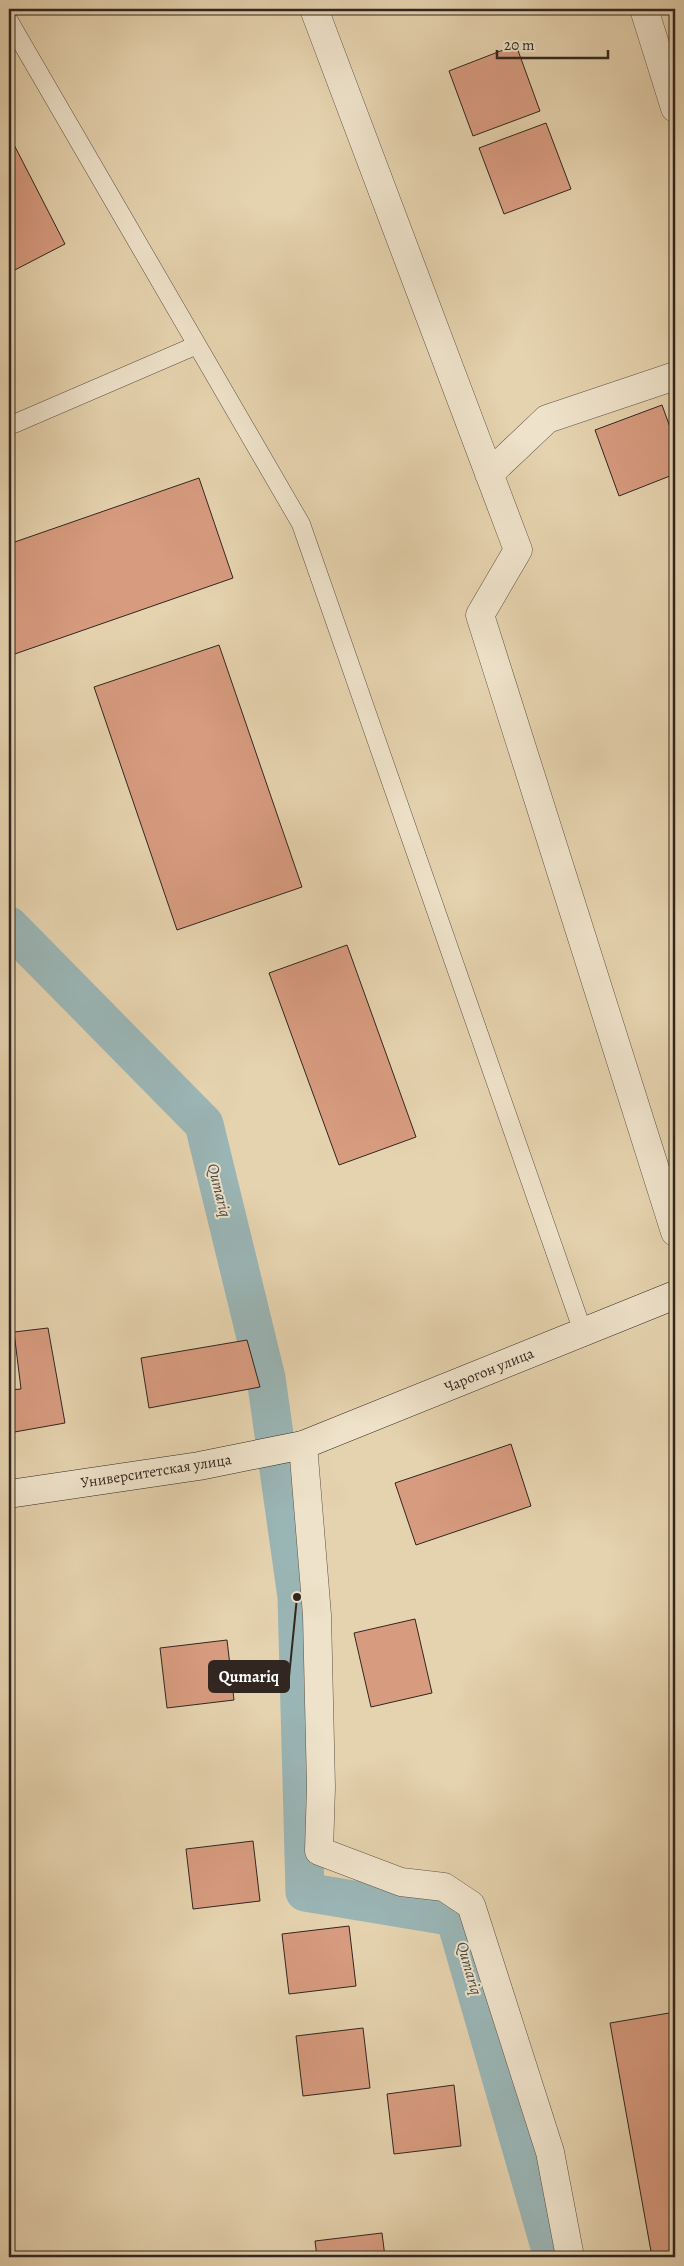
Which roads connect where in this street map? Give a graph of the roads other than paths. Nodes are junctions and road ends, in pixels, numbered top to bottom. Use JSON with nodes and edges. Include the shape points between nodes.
{"nodes":[{"id":1,"x":314,"y":9,"type":"edge"},
{"id":2,"x":644,"y":9,"type":"edge"},
{"id":3,"x":9,"y":21,"type":"edge"},
{"id":4,"x":675,"y":108,"type":"edge"},
{"id":5,"x":197,"y":345,"type":"junction"},
{"id":6,"x":675,"y":376,"type":"edge"},
{"id":7,"x":9,"y":426,"type":"edge"},
{"id":8,"x":489,"y":474,"type":"junction"},
{"id":9,"x":675,"y":1232,"type":"edge"},
{"id":10,"x":675,"y":1296,"type":"edge"},
{"id":11,"x":583,"y":1332,"type":"junction"},
{"id":12,"x":304,"y":1445,"type":"junction"},
{"id":13,"x":9,"y":1494,"type":"edge"},
{"id":14,"x":570,"y":2257,"type":"edge"}],
"edges":[{"from":1,"to":8,"type":"street"},
{"from":2,"to":4,"type":"street"},
{"from":3,"to":5,"type":"lane"},
{"from":5,"to":7,"type":"lane"},
{"from":5,"to":11,"type":"lane","via":[[301,524]]},
{"from":6,"to":8,"type":"street","via":[[547,419]]},
{"from":8,"to":9,"type":"street","via":[[518,550],[480,615]]},
{"from":10,"to":11,"type":"street","name":"Чарогон улица"},
{"from":11,"to":12,"type":"street","name":"Чарогон улица"},
{"from":12,"to":13,"type":"street","name":"Университетская улица","via":[[199,1466]]},
{"from":12,"to":14,"type":"street","via":[[317,1615],[321,1787],[318,1851],[401,1882],[444,1887],[471,1905],[550,2152]]}]}
